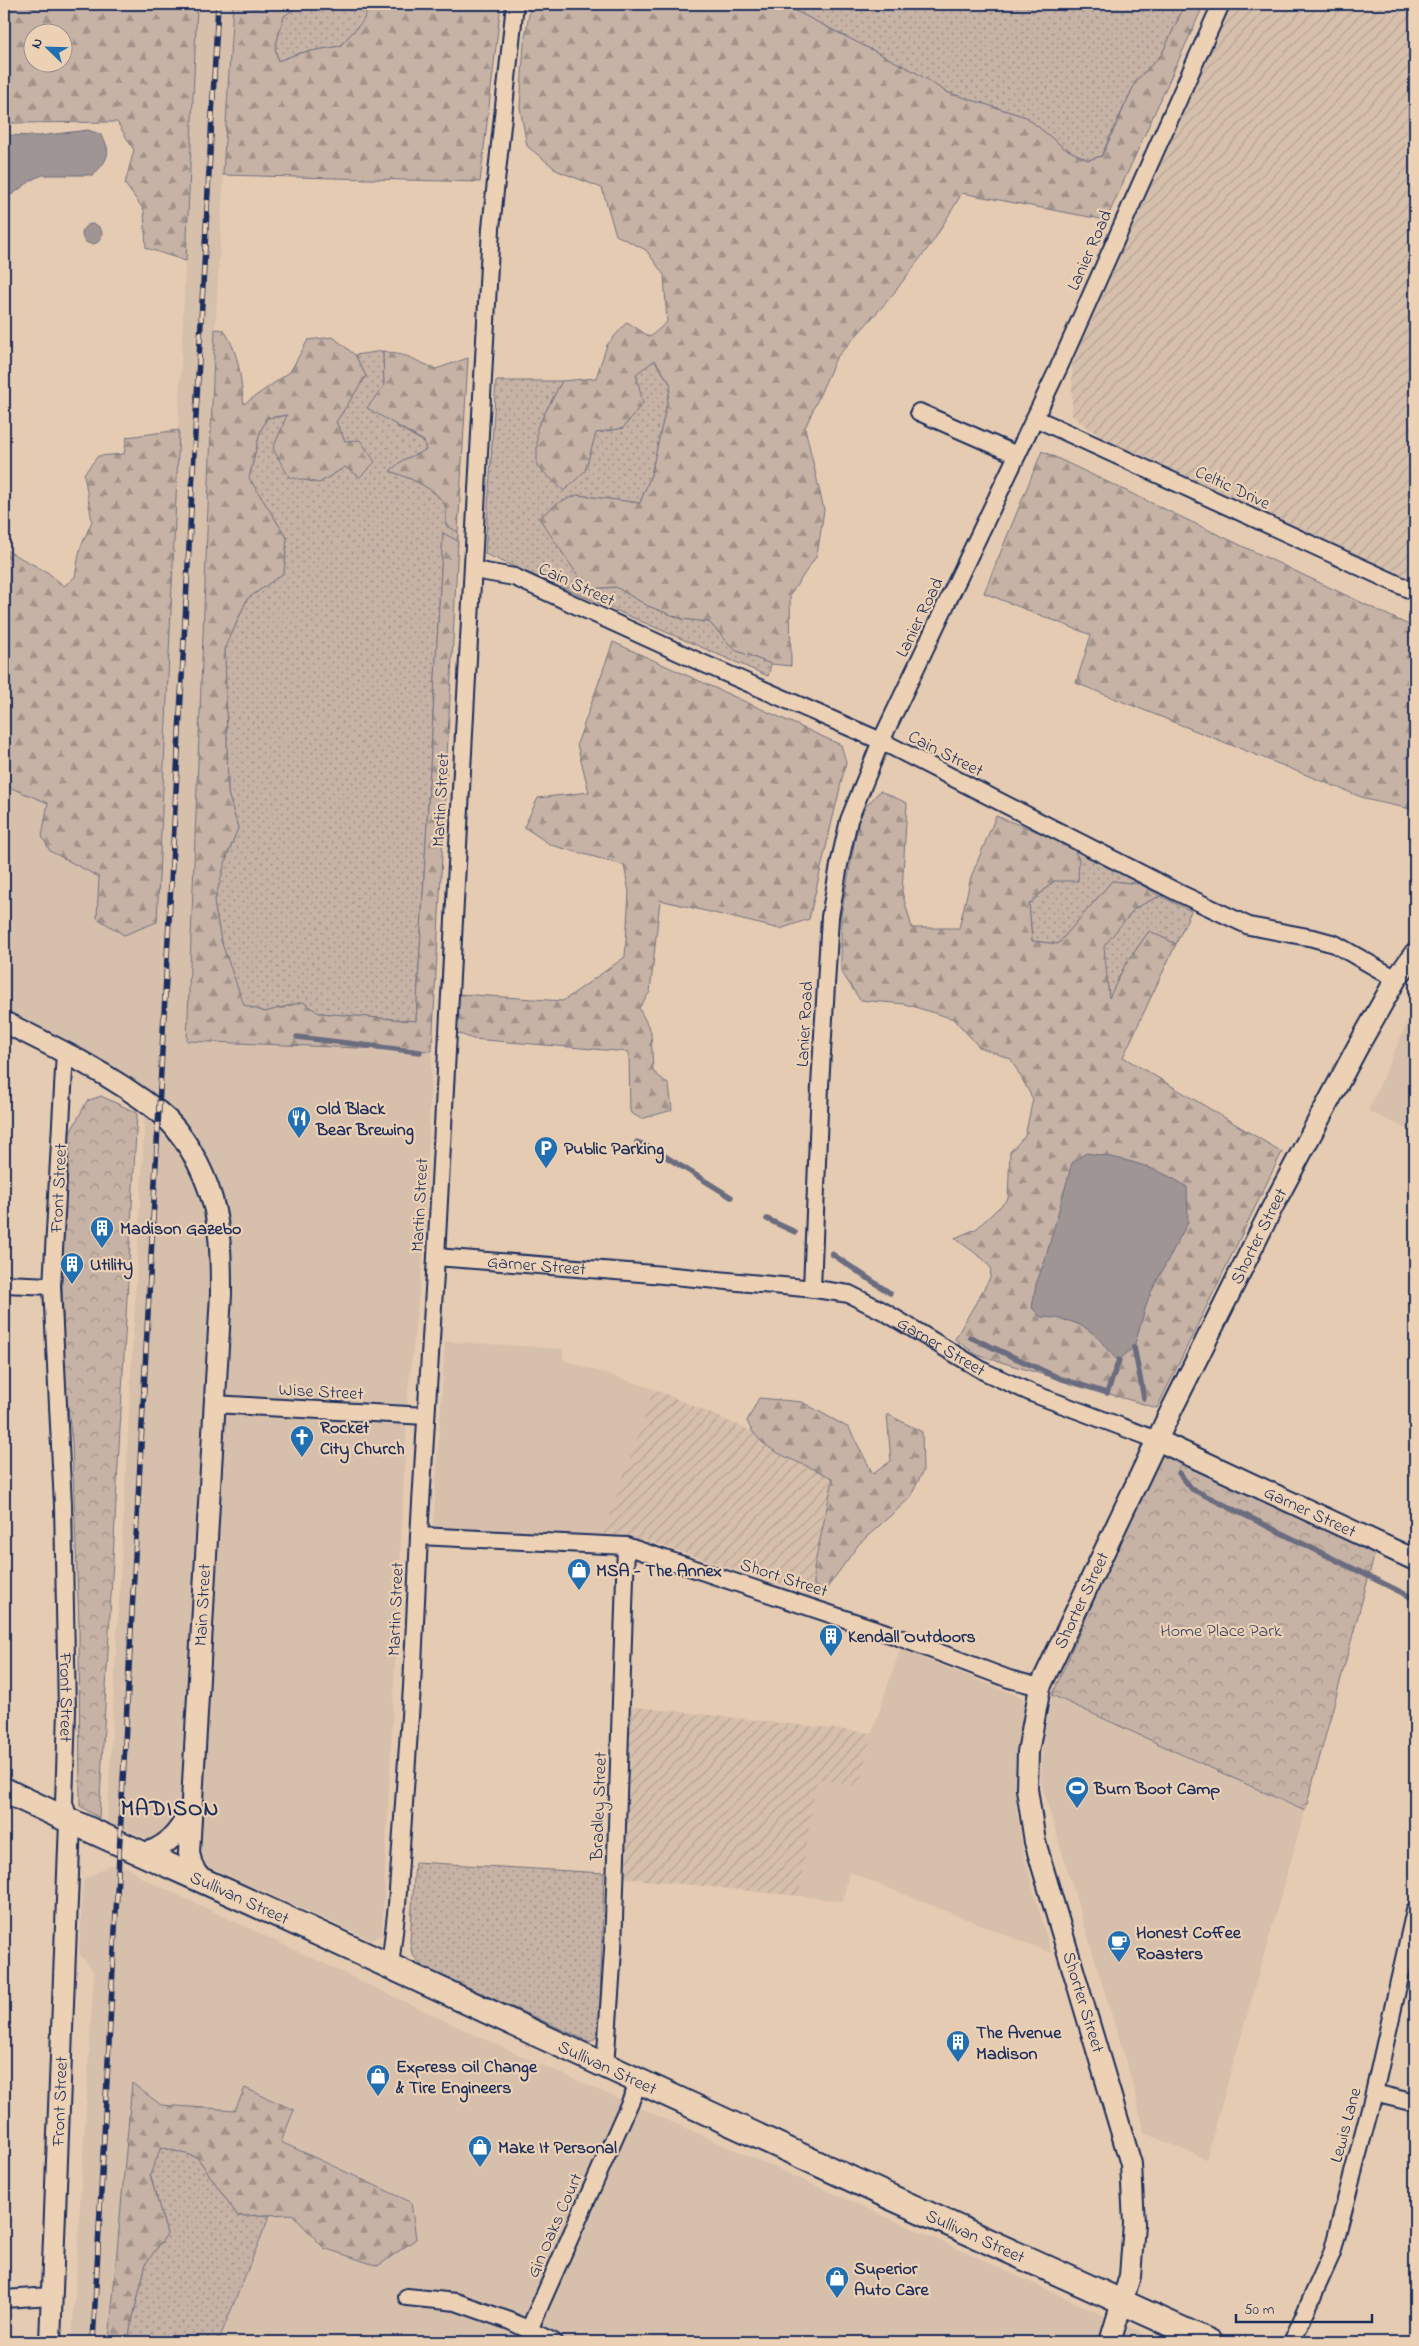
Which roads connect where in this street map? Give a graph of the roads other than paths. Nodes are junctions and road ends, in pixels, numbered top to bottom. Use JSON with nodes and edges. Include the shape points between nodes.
{"nodes":[{"id":1,"x":516,"y":4,"type":"edge"},
{"id":2,"x":1221,"y":4,"type":"edge"},
{"id":3,"x":920,"y":412,"type":"dead end"},
{"id":4,"x":1035,"y":418,"type":"junction"},
{"id":5,"x":1017,"y":455,"type":"junction"},
{"id":6,"x":474,"y":570,"type":"junction"},
{"id":7,"x":1415,"y":592,"type":"edge"},
{"id":8,"x":881,"y":741,"type":"junction"},
{"id":9,"x":1415,"y":954,"type":"edge"},
{"id":10,"x":1396,"y":979,"type":"junction"},
{"id":11,"x":4,"y":1022,"type":"edge"},
{"id":12,"x":65,"y":1052,"type":"junction"},
{"id":13,"x":436,"y":1257,"type":"junction"},
{"id":14,"x":4,"y":1284,"type":"edge"},
{"id":15,"x":52,"y":1286,"type":"junction"},
{"id":16,"x":812,"y":1288,"type":"junction"},
{"id":17,"x":214,"y":1404,"type":"junction"},
{"id":18,"x":426,"y":1416,"type":"junction"},
{"id":19,"x":1158,"y":1440,"type":"junction"},
{"id":20,"x":419,"y":1536,"type":"junction"},
{"id":21,"x":626,"y":1546,"type":"junction"},
{"id":22,"x":1415,"y":1560,"type":"edge"},
{"id":23,"x":1040,"y":1687,"type":"junction"},
{"id":24,"x":4,"y":1790,"type":"edge"},
{"id":25,"x":191,"y":1806,"type":"junction"},
{"id":26,"x":70,"y":1822,"type":"junction"},
{"id":27,"x":141,"y":1854,"type":"junction"},
{"id":28,"x":200,"y":1880,"type":"junction"},
{"id":29,"x":1415,"y":1910,"type":"edge"},
{"id":30,"x":390,"y":1967,"type":"junction"},
{"id":31,"x":604,"y":2067,"type":"junction"},
{"id":32,"x":639,"y":2082,"type":"junction"},
{"id":33,"x":1374,"y":2093,"type":"junction"},
{"id":34,"x":1415,"y":2103,"type":"edge"},
{"id":35,"x":51,"y":2296,"type":"junction"},
{"id":36,"x":407,"y":2297,"type":"dead end"},
{"id":37,"x":4,"y":2299,"type":"edge"},
{"id":38,"x":1122,"y":2302,"type":"junction"},
{"id":39,"x":529,"y":2330,"type":"junction"},
{"id":40,"x":50,"y":2342,"type":"edge"},
{"id":41,"x":554,"y":2342,"type":"edge"},
{"id":42,"x":1110,"y":2342,"type":"edge"},
{"id":43,"x":1210,"y":2342,"type":"edge"},
{"id":44,"x":1292,"y":2342,"type":"edge"}],
"edges":[{"from":1,"to":6,"type":"street","name":"Martin Street","via":[[491,228]]},
{"from":2,"to":4,"type":"street","name":"Lanier Road"},
{"from":3,"to":5,"type":"street"},
{"from":4,"to":5,"type":"street","name":"Lanier Road"},
{"from":4,"to":7,"type":"street","name":"Celtic Drive"},
{"from":5,"to":8,"type":"street","name":"Lanier Road"},
{"from":6,"to":8,"type":"street","name":"Cain Street","via":[[514,577]]},
{"from":6,"to":13,"type":"street","name":"Martin Street"},
{"from":8,"to":10,"type":"street","name":"Cain Street","via":[[1214,910],[1249,926],[1334,944]]},
{"from":8,"to":16,"type":"street","name":"Lanier Road","via":[[849,820],[830,917]]},
{"from":9,"to":10,"type":"street","name":"Shorter Street"},
{"from":10,"to":19,"type":"street","name":"Shorter Street","via":[[1275,1202]]},
{"from":11,"to":12,"type":"street","name":"Main Street"},
{"from":12,"to":15,"type":"street","name":"Front Street"},
{"from":12,"to":17,"type":"street","name":"Main Street","via":[[159,1113],[180,1136],[201,1171],[212,1198],[221,1257]]},
{"from":13,"to":16,"type":"street","name":"Garner Street"},
{"from":13,"to":18,"type":"street","name":"Martin Street"},
{"from":14,"to":15,"type":"street"},
{"from":15,"to":26,"type":"street","name":"Front Street","via":[[64,1515],[67,1711],[64,1803]]},
{"from":16,"to":19,"type":"street","name":"Garner Street","via":[[849,1294],[985,1372],[1034,1394]]},
{"from":17,"to":18,"type":"street","name":"Wise Street"},
{"from":17,"to":25,"type":"street","name":"Main Street"},
{"from":18,"to":20,"type":"street","name":"Martin Street"},
{"from":19,"to":22,"type":"street","name":"Garner Street"},
{"from":19,"to":23,"type":"street","name":"Shorter Street"},
{"from":20,"to":21,"type":"street","name":"Short Street"},
{"from":20,"to":30,"type":"street","name":"Martin Street","via":[[412,1687]]},
{"from":21,"to":23,"type":"street","name":"Short Street"},
{"from":21,"to":31,"type":"street","name":"Bradley Street","via":[[614,1950]]},
{"from":23,"to":38,"type":"street","name":"Shorter Street","via":[[1028,1752],[1027,1789],[1035,1842],[1131,2164],[1134,2224],[1130,2276]]},
{"from":24,"to":26,"type":"main road","name":"Sullivan Street"},
{"from":25,"to":27,"type":"street","via":[[184,1825],[173,1838]]},
{"from":25,"to":28,"type":"street","name":"Main Street","via":[[189,1852]]},
{"from":26,"to":27,"type":"main road","name":"Sullivan Street"},
{"from":26,"to":35,"type":"street","name":"Front Street"},
{"from":27,"to":28,"type":"main road","name":"Sullivan Street"},
{"from":28,"to":30,"type":"main road","name":"Sullivan Street"},
{"from":29,"to":33,"type":"street","name":"Lewis Lane"},
{"from":30,"to":31,"type":"main road","name":"Sullivan Street"},
{"from":31,"to":32,"type":"main road","name":"Sullivan Street"},
{"from":32,"to":38,"type":"main road","name":"Sullivan Street"},
{"from":32,"to":39,"type":"street","name":"Gin Oaks Court"},
{"from":33,"to":34,"type":"street"},
{"from":33,"to":44,"type":"street","name":"Lewis Lane","via":[[1332,2253]]},
{"from":35,"to":37,"type":"street"},
{"from":35,"to":40,"type":"street","name":"Front Street"},
{"from":36,"to":39,"type":"street","via":[[456,2302]]},
{"from":38,"to":42,"type":"street","name":"Shorter Street"},
{"from":38,"to":43,"type":"main road","name":"Sullivan Street"},
{"from":39,"to":41,"type":"street"}]}
